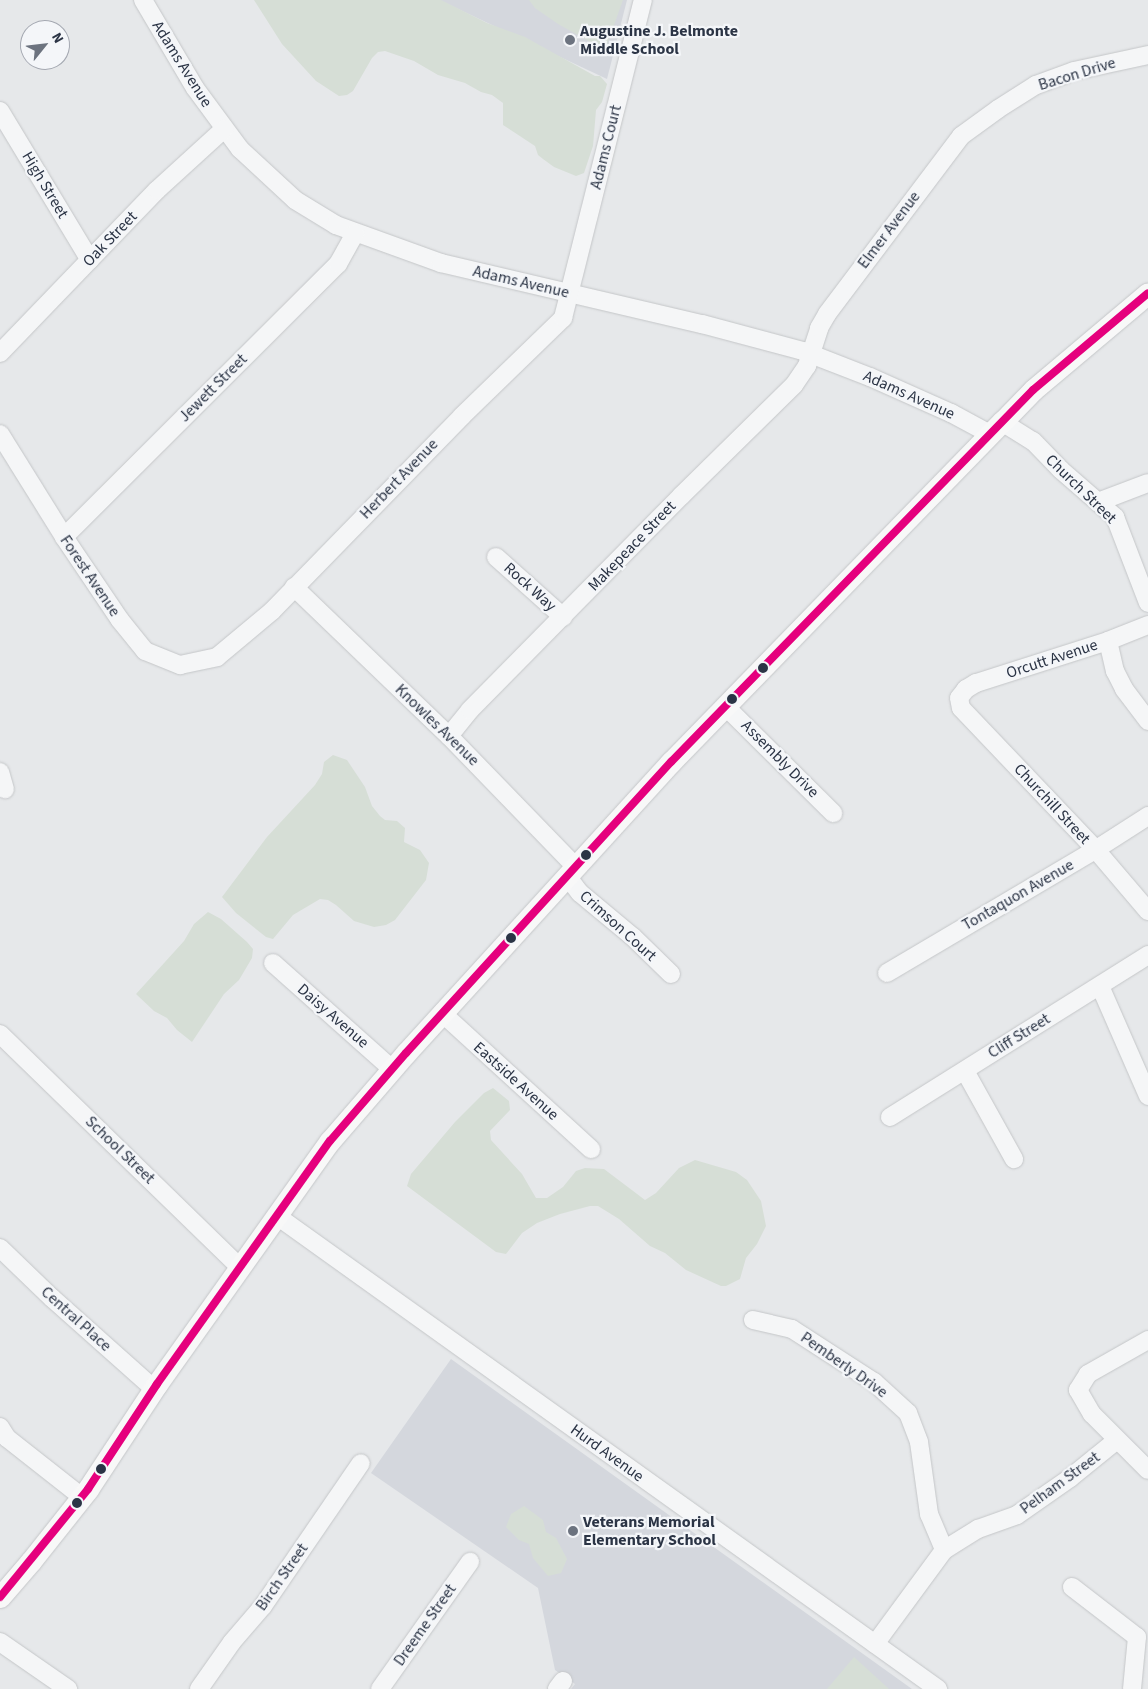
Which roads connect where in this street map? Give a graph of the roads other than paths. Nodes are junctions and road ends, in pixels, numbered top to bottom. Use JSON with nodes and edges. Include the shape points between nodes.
{"nodes":[{"id":1,"x":143,"y":0,"type":"edge"},
{"id":2,"x":643,"y":0,"type":"edge"},
{"id":3,"x":1148,"y":55,"type":"edge"},
{"id":4,"x":0,"y":111,"type":"edge"},
{"id":5,"x":985,"y":118,"type":"joint"},
{"id":6,"x":224,"y":129,"type":"junction"},
{"id":7,"x":355,"y":233,"type":"junction"},
{"id":8,"x":90,"y":260,"type":"junction"},
{"id":9,"x":1148,"y":293,"type":"edge"},
{"id":10,"x":569,"y":294,"type":"junction"},
{"id":11,"x":0,"y":353,"type":"edge"},
{"id":12,"x":810,"y":354,"type":"junction"},
{"id":13,"x":996,"y":428,"type":"junction"},
{"id":14,"x":0,"y":434,"type":"edge"},
{"id":15,"x":1148,"y":483,"type":"edge"},
{"id":16,"x":1098,"y":502,"type":"junction"},
{"id":17,"x":64,"y":537,"type":"junction"},
{"id":18,"x":496,"y":557,"type":"dead end"},
{"id":19,"x":294,"y":587,"type":"junction"},
{"id":20,"x":1148,"y":602,"type":"edge"},
{"id":21,"x":563,"y":617,"type":"junction"},
{"id":22,"x":1148,"y":626,"type":"edge"},
{"id":23,"x":1108,"y":642,"type":"junction"},
{"id":24,"x":217,"y":657,"type":"joint"},
{"id":25,"x":960,"y":698,"type":"joint"},
{"id":26,"x":726,"y":706,"type":"junction"},
{"id":27,"x":1148,"y":721,"type":"edge"},
{"id":28,"x":449,"y":736,"type":"junction"},
{"id":29,"x":0,"y":772,"type":"edge"},
{"id":30,"x":5,"y":789,"type":"dead end"},
{"id":31,"x":833,"y":813,"type":"dead end"},
{"id":32,"x":1148,"y":816,"type":"edge"},
{"id":33,"x":1096,"y":850,"type":"junction"},
{"id":34,"x":572,"y":871,"type":"junction"},
{"id":35,"x":1148,"y":911,"type":"edge"},
{"id":36,"x":1148,"y":955,"type":"edge"},
{"id":37,"x":272,"y":962,"type":"dead end"},
{"id":38,"x":887,"y":973,"type":"dead end"},
{"id":39,"x":671,"y":974,"type":"dead end"},
{"id":40,"x":1100,"y":986,"type":"junction"},
{"id":41,"x":442,"y":1014,"type":"junction"},
{"id":42,"x":0,"y":1034,"type":"edge"},
{"id":43,"x":392,"y":1069,"type":"junction"},
{"id":44,"x":965,"y":1071,"type":"junction"},
{"id":45,"x":1148,"y":1096,"type":"edge"},
{"id":46,"x":890,"y":1117,"type":"dead end"},
{"id":47,"x":591,"y":1149,"type":"dead end"},
{"id":48,"x":1014,"y":1159,"type":"dead end"},
{"id":49,"x":277,"y":1216,"type":"junction"},
{"id":50,"x":0,"y":1248,"type":"edge"},
{"id":51,"x":240,"y":1267,"type":"junction"},
{"id":52,"x":753,"y":1320,"type":"dead end"},
{"id":53,"x":1148,"y":1340,"type":"edge"},
{"id":54,"x":154,"y":1389,"type":"junction"},
{"id":55,"x":0,"y":1427,"type":"edge"},
{"id":56,"x":1117,"y":1440,"type":"junction"},
{"id":57,"x":361,"y":1463,"type":"dead end"},
{"id":58,"x":1148,"y":1470,"type":"edge"},
{"id":59,"x":82,"y":1497,"type":"junction"},
{"id":60,"x":944,"y":1550,"type":"junction"},
{"id":61,"x":470,"y":1562,"type":"dead end"},
{"id":62,"x":1072,"y":1587,"type":"dead end"},
{"id":63,"x":0,"y":1597,"type":"edge"},
{"id":64,"x":0,"y":1642,"type":"edge"},
{"id":65,"x":875,"y":1644,"type":"junction"},
{"id":66,"x":68,"y":1689,"type":"edge"},
{"id":67,"x":199,"y":1689,"type":"edge"},
{"id":68,"x":380,"y":1689,"type":"edge"},
{"id":69,"x":938,"y":1689,"type":"edge"},
{"id":70,"x":1132,"y":1689,"type":"edge"}],
"edges":[{"from":1,"to":6,"type":"street","name":"Adams Avenue","via":[[195,88]]},
{"from":2,"to":10,"type":"street","name":"Adams Court"},
{"from":3,"to":5,"type":"street","name":"Bacon Drive","via":[[1052,78]]},
{"from":4,"to":8,"type":"street","name":"High Street"},
{"from":5,"to":12,"type":"street","name":"Elmer Avenue","via":[[961,136],[844,291],[819,328]]},
{"from":6,"to":7,"type":"street","name":"Adams Avenue","via":[[295,200]]},
{"from":6,"to":8,"type":"street","name":"Oak Street","via":[[157,190]]},
{"from":7,"to":10,"type":"street","name":"Adams Avenue","via":[[441,263]]},
{"from":7,"to":17,"type":"street","name":"Jewett Street","via":[[338,264]]},
{"from":8,"to":11,"type":"street","name":"Oak Street"},
{"from":9,"to":13,"type":"main road","via":[[1034,390]]},
{"from":10,"to":12,"type":"street","name":"Adams Avenue","via":[[702,324]]},
{"from":10,"to":19,"type":"street","name":"Herbert Avenue","via":[[563,318]]},
{"from":12,"to":13,"type":"street","name":"Adams Avenue"},
{"from":12,"to":21,"type":"street","name":"Makepeace Street","via":[[802,376],[794,385]]},
{"from":13,"to":16,"type":"street","name":"Church Street","via":[[1033,441]]},
{"from":13,"to":26,"type":"main road"},
{"from":14,"to":17,"type":"street","name":"Forest Avenue"},
{"from":15,"to":16,"type":"street"},
{"from":16,"to":20,"type":"street","name":"Church Street","via":[[1115,517]]},
{"from":17,"to":24,"type":"street","name":"Forest Avenue","via":[[145,651],[180,665]]},
{"from":18,"to":21,"type":"street","name":"Rock Way"},
{"from":19,"to":24,"type":"street","name":"Herbert Avenue","via":[[272,611]]},
{"from":19,"to":28,"type":"street","name":"Knowles Avenue"},
{"from":21,"to":28,"type":"street","name":"Makepeace Street","via":[[470,710]]},
{"from":22,"to":23,"type":"street","name":"Orcutt Avenue"},
{"from":23,"to":25,"type":"street","name":"Orcutt Avenue","via":[[976,683]]},
{"from":23,"to":27,"type":"street","via":[[1115,671],[1124,689]]},
{"from":25,"to":33,"type":"street","name":"Churchill Street","via":[[961,708]]},
{"from":26,"to":31,"type":"street","name":"Assembly Drive"},
{"from":26,"to":34,"type":"main road"},
{"from":28,"to":34,"type":"street","name":"Knowles Avenue","via":[[534,821]]},
{"from":29,"to":30,"type":"street"},
{"from":32,"to":33,"type":"street","name":"Tontaquon Avenue"},
{"from":33,"to":35,"type":"street","name":"Churchill Street"},
{"from":33,"to":38,"type":"street","name":"Tontaquon Avenue"},
{"from":34,"to":39,"type":"street","name":"Crimson Court","via":[[580,893]]},
{"from":34,"to":41,"type":"main road"},
{"from":36,"to":40,"type":"street","name":"Cliff Street"},
{"from":37,"to":43,"type":"street","name":"Daisy Avenue"},
{"from":40,"to":44,"type":"street","name":"Cliff Street"},
{"from":40,"to":45,"type":"street"},
{"from":41,"to":43,"type":"main road"},
{"from":41,"to":47,"type":"street","name":"Eastside Avenue"},
{"from":42,"to":51,"type":"street","name":"School Street"},
{"from":43,"to":49,"type":"main road","via":[[330,1142]]},
{"from":44,"to":46,"type":"street","name":"Cliff Street"},
{"from":44,"to":48,"type":"street"},
{"from":49,"to":51,"type":"main road"},
{"from":49,"to":65,"type":"street","name":"Hurd Avenue"},
{"from":50,"to":54,"type":"street","name":"Central Place"},
{"from":51,"to":54,"type":"main road"},
{"from":52,"to":60,"type":"street","name":"Pemberly Drive","via":[[792,1329],[874,1382],[908,1413],[919,1442],[929,1514]]},
{"from":53,"to":56,"type":"street","via":[[1088,1374],[1078,1390],[1092,1414]]},
{"from":54,"to":59,"type":"main road"},
{"from":55,"to":59,"type":"street","via":[[7,1438]]},
{"from":56,"to":58,"type":"street"},
{"from":56,"to":60,"type":"street","name":"Pelham Street","via":[[1017,1515],[978,1529]]},
{"from":57,"to":67,"type":"street","name":"Birch Street","via":[[263,1606],[232,1642]]},
{"from":59,"to":63,"type":"main road"},
{"from":60,"to":65,"type":"street","name":"Pelham Street"},
{"from":61,"to":68,"type":"street","name":"Dreeme Street"},
{"from":62,"to":70,"type":"street","via":[[1137,1637]]},
{"from":64,"to":66,"type":"street"},
{"from":65,"to":69,"type":"street","name":"Hurd Avenue"}]}
